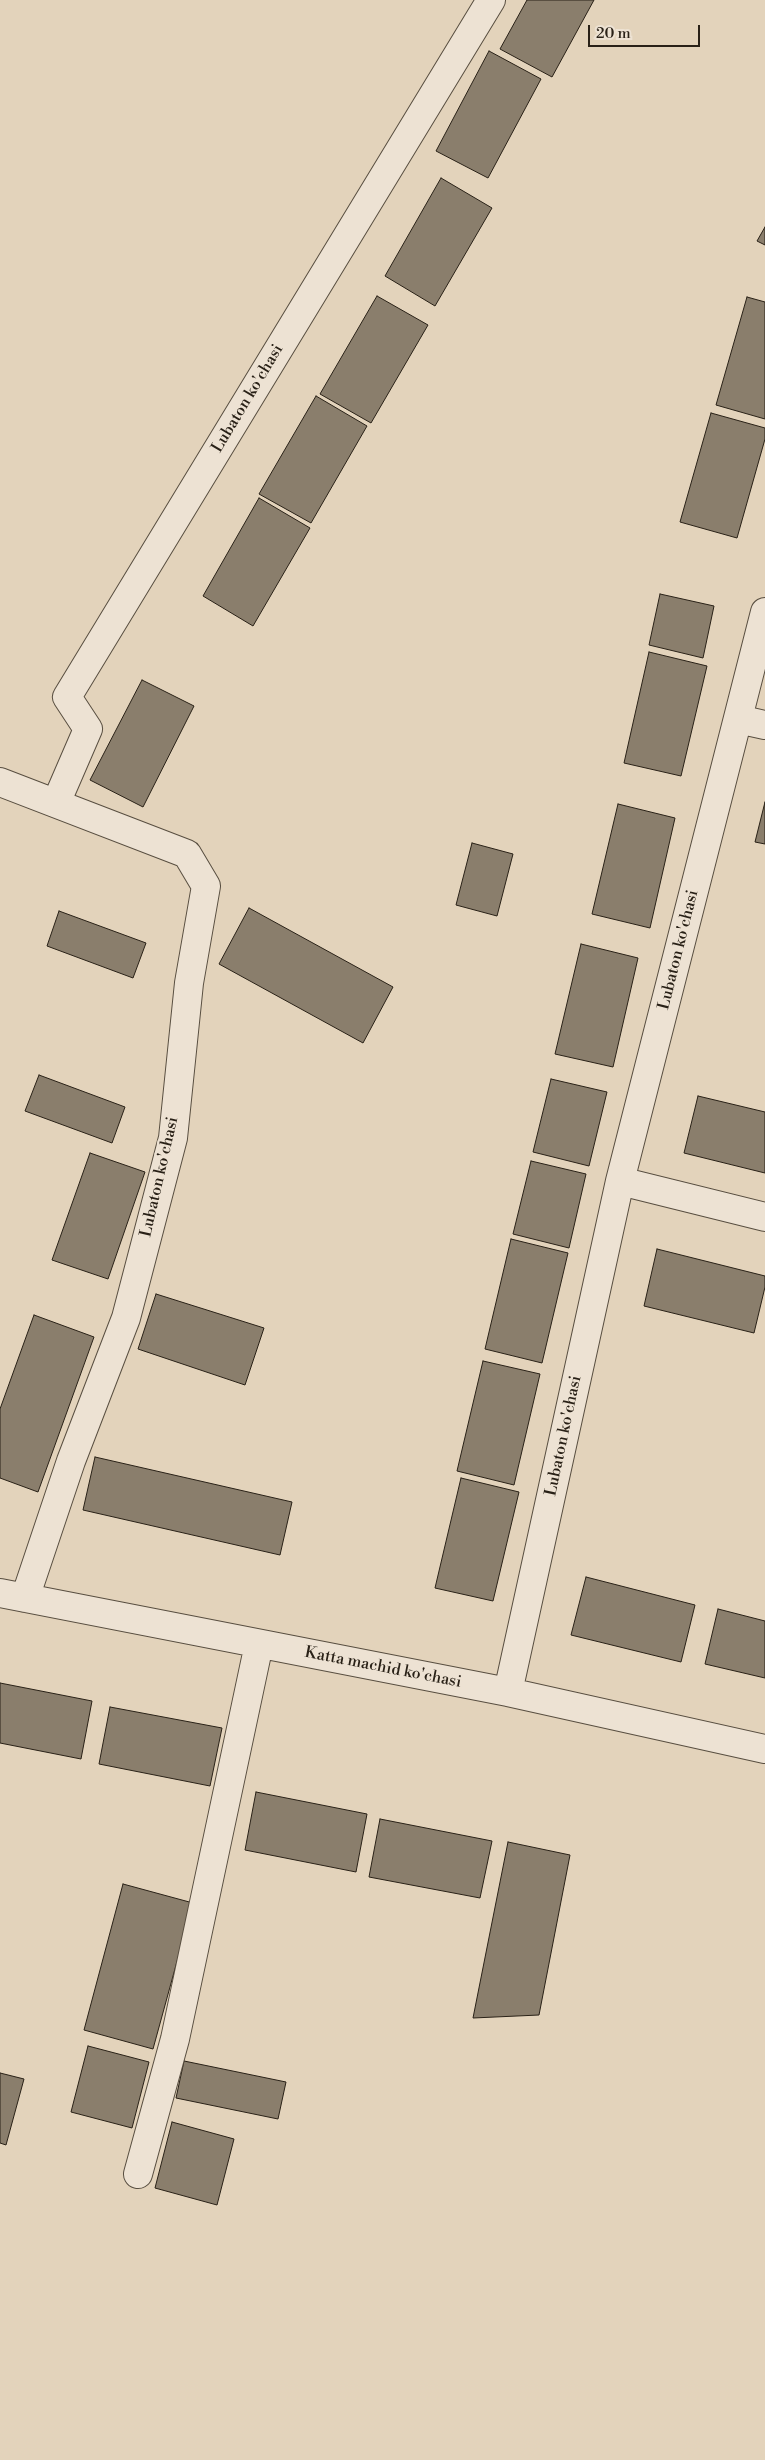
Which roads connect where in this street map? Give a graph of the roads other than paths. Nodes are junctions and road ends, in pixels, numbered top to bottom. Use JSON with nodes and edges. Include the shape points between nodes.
{"nodes":[{"id":1,"x":491,"y":0,"type":"edge"},
{"id":2,"x":765,"y":612,"type":"edge"},
{"id":3,"x":738,"y":719,"type":"junction"},
{"id":4,"x":765,"y":725,"type":"edge"},
{"id":5,"x":0,"y":782,"type":"edge"},
{"id":6,"x":56,"y":803,"type":"junction"},
{"id":7,"x":620,"y":1181,"type":"junction"},
{"id":8,"x":765,"y":1217,"type":"edge"},
{"id":9,"x":12,"y":1596,"type":"edge"},
{"id":10,"x":259,"y":1644,"type":"junction"},
{"id":11,"x":508,"y":1692,"type":"junction"},
{"id":12,"x":765,"y":1749,"type":"edge"},
{"id":13,"x":138,"y":2174,"type":"dead end"}],
"edges":[{"from":1,"to":6,"type":"street","name":"Lubaton ko'chasi","via":[[67,697],[88,729]]},
{"from":2,"to":3,"type":"street","name":"Lubaton ko'chasi"},
{"from":3,"to":4,"type":"street"},
{"from":3,"to":7,"type":"street","name":"Lubaton ko'chasi"},
{"from":5,"to":6,"type":"street","name":"Lubaton ko'chasi"},
{"from":6,"to":9,"type":"street","name":"Lubaton ko'chasi","via":[[187,854],[206,886],[189,983],[173,1138],[126,1318],[72,1461]]},
{"from":7,"to":8,"type":"street"},
{"from":7,"to":11,"type":"street","name":"Lubaton ko'chasi"},
{"from":9,"to":10,"type":"street","name":"Katta machid ko'chasi"},
{"from":10,"to":11,"type":"street","name":"Katta machid ko'chasi"},
{"from":10,"to":13,"type":"street","via":[[175,2039]]},
{"from":11,"to":12,"type":"street","name":"Katta machid ko'chasi"}]}
